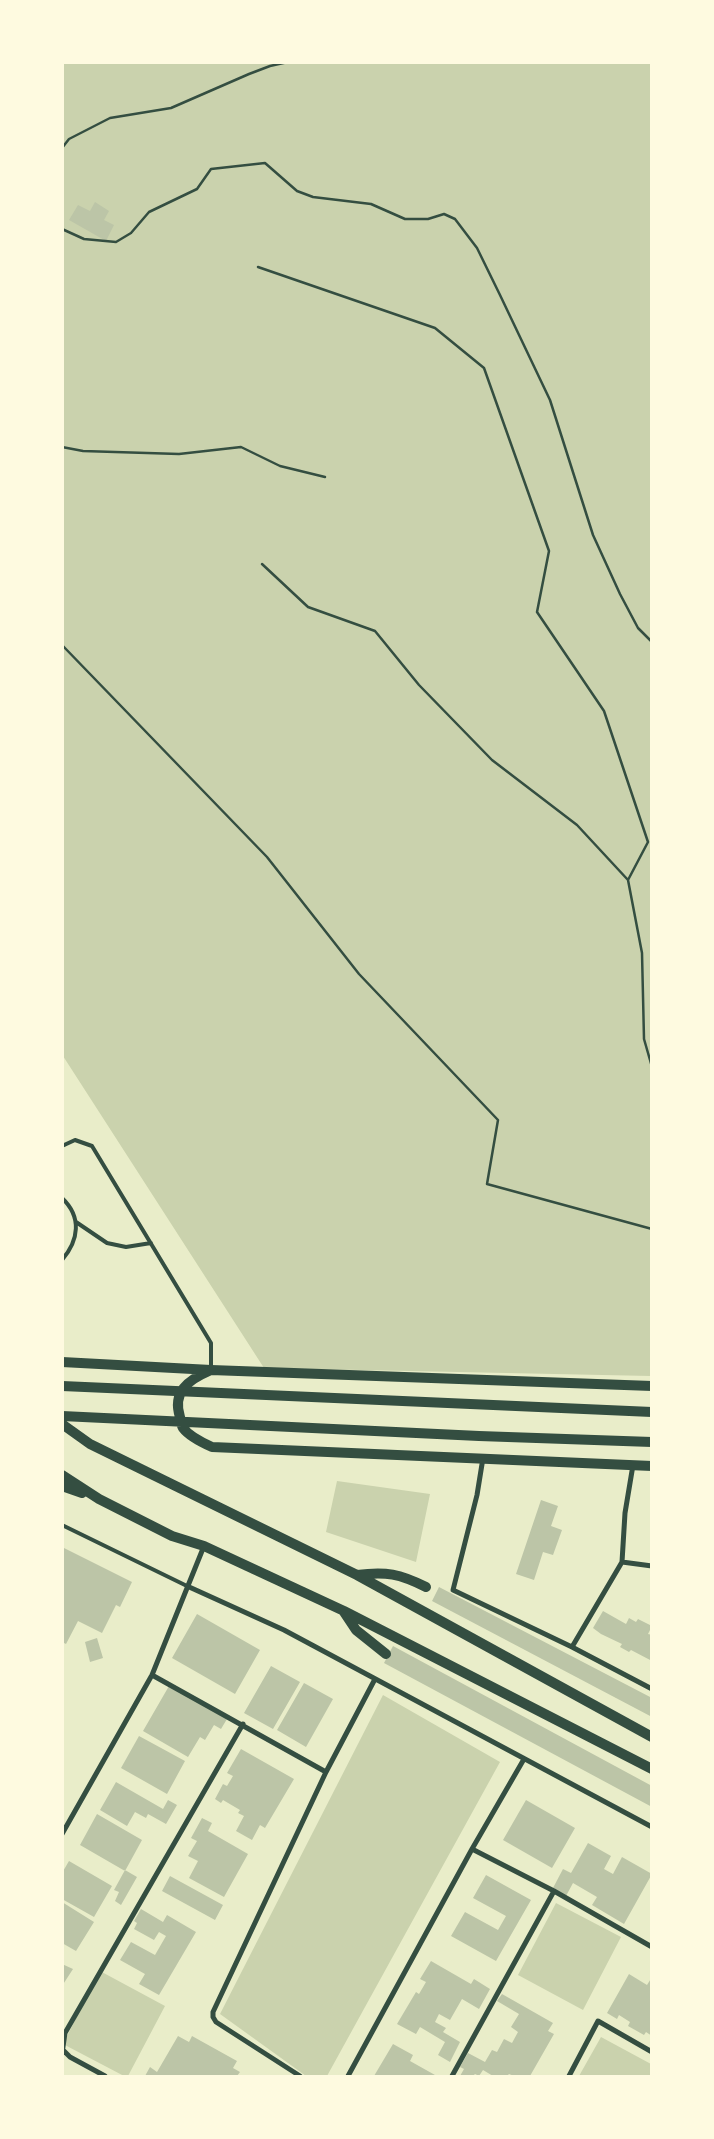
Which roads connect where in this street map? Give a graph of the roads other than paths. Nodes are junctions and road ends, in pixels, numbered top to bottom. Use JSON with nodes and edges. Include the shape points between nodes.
{"nodes":[{"id":1,"x":62,"y":1146,"type":"edge"},
{"id":2,"x":62,"y":1198,"type":"edge"},
{"id":3,"x":76,"y":1222,"type":"junction"},
{"id":4,"x":151,"y":1243,"type":"junction"},
{"id":5,"x":62,"y":1260,"type":"edge"},
{"id":6,"x":62,"y":1362,"type":"edge"},
{"id":7,"x":211,"y":1370,"type":"junction"},
{"id":8,"x":62,"y":1386,"type":"edge"},
{"id":9,"x":652,"y":1386,"type":"edge"},
{"id":10,"x":652,"y":1412,"type":"edge"},
{"id":11,"x":62,"y":1416,"type":"edge"},
{"id":12,"x":62,"y":1424,"type":"edge"},
{"id":13,"x":652,"y":1442,"type":"edge"},
{"id":14,"x":483,"y":1458,"type":"junction"},
{"id":15,"x":633,"y":1465,"type":"junction"},
{"id":16,"x":652,"y":1466,"type":"edge"},
{"id":17,"x":62,"y":1475,"type":"edge"},
{"id":18,"x":63,"y":1488,"type":"edge"},
{"id":19,"x":99,"y":1499,"type":"junction"},
{"id":20,"x":62,"y":1525,"type":"edge"},
{"id":21,"x":204,"y":1546,"type":"junction"},
{"id":22,"x":622,"y":1562,"type":"junction"},
{"id":23,"x":652,"y":1566,"type":"edge"},
{"id":24,"x":357,"y":1575,"type":"junction"},
{"id":25,"x":187,"y":1586,"type":"junction"},
{"id":26,"x":426,"y":1588,"type":"dead end"},
{"id":27,"x":344,"y":1611,"type":"junction"},
{"id":28,"x":572,"y":1647,"type":"junction"},
{"id":29,"x":386,"y":1654,"type":"dead end"},
{"id":30,"x":152,"y":1675,"type":"junction"},
{"id":31,"x":375,"y":1679,"type":"junction"},
{"id":32,"x":652,"y":1689,"type":"edge"},
{"id":33,"x":242,"y":1724,"type":"junction"},
{"id":34,"x":652,"y":1737,"type":"edge"},
{"id":35,"x":524,"y":1759,"type":"junction"},
{"id":36,"x":652,"y":1769,"type":"edge"},
{"id":37,"x":326,"y":1772,"type":"junction"},
{"id":38,"x":652,"y":1827,"type":"edge"},
{"id":39,"x":62,"y":1834,"type":"edge"},
{"id":40,"x":472,"y":1848,"type":"junction"},
{"id":41,"x":554,"y":1891,"type":"junction"},
{"id":42,"x":652,"y":1947,"type":"edge"},
{"id":43,"x":63,"y":2051,"type":"edge"},
{"id":44,"x":652,"y":2052,"type":"edge"},
{"id":45,"x":105,"y":2076,"type":"edge"},
{"id":46,"x":300,"y":2076,"type":"edge"},
{"id":47,"x":348,"y":2076,"type":"edge"},
{"id":48,"x":452,"y":2076,"type":"edge"},
{"id":49,"x":569,"y":2076,"type":"edge"}],
"edges":[{"from":1,"to":4,"type":"lane","via":[[75,1140],[92,1146]]},
{"from":2,"to":3,"type":"lane","via":[[72,1209]]},
{"from":3,"to":4,"type":"lane","via":[[107,1243],[126,1247]]},
{"from":3,"to":5,"type":"lane","via":[[72,1249]]},
{"from":4,"to":7,"type":"lane","via":[[211,1343]]},
{"from":6,"to":7,"type":"main road"},
{"from":7,"to":9,"type":"main road"},
{"from":7,"to":14,"type":"main road","via":[[184,1385],[177,1399],[183,1428],[212,1447]]},
{"from":8,"to":10,"type":"main road"},
{"from":11,"to":13,"type":"main road"},
{"from":12,"to":24,"type":"main road","via":[[90,1444]]},
{"from":14,"to":15,"type":"main road"},
{"from":14,"to":28,"type":"street","via":[[453,1590]]},
{"from":15,"to":16,"type":"main road"},
{"from":15,"to":22,"type":"street"},
{"from":17,"to":19,"type":"main road"},
{"from":18,"to":19,"type":"main road"},
{"from":19,"to":21,"type":"main road","via":[[172,1536]]},
{"from":20,"to":25,"type":"lane"},
{"from":21,"to":25,"type":"street"},
{"from":21,"to":27,"type":"main road"},
{"from":22,"to":23,"type":"street"},
{"from":22,"to":28,"type":"street"},
{"from":24,"to":26,"type":"main road","via":[[380,1572],[408,1578]]},
{"from":24,"to":34,"type":"main road"},
{"from":25,"to":30,"type":"street"},
{"from":25,"to":31,"type":"street","via":[[284,1630]]},
{"from":27,"to":29,"type":"main road","via":[[356,1630]]},
{"from":27,"to":36,"type":"main road"},
{"from":28,"to":32,"type":"street"},
{"from":30,"to":33,"type":"street"},
{"from":30,"to":39,"type":"street"},
{"from":31,"to":35,"type":"street"},
{"from":31,"to":37,"type":"street"},
{"from":33,"to":37,"type":"street"},
{"from":33,"to":43,"type":"street","via":[[66,2033]]},
{"from":35,"to":38,"type":"street"},
{"from":35,"to":40,"type":"street"},
{"from":37,"to":46,"type":"street","via":[[213,2012],[216,2022]]},
{"from":40,"to":41,"type":"street"},
{"from":40,"to":47,"type":"street"},
{"from":41,"to":42,"type":"street"},
{"from":41,"to":48,"type":"street"},
{"from":43,"to":45,"type":"street"},
{"from":44,"to":49,"type":"street","via":[[598,2021]]}]}
